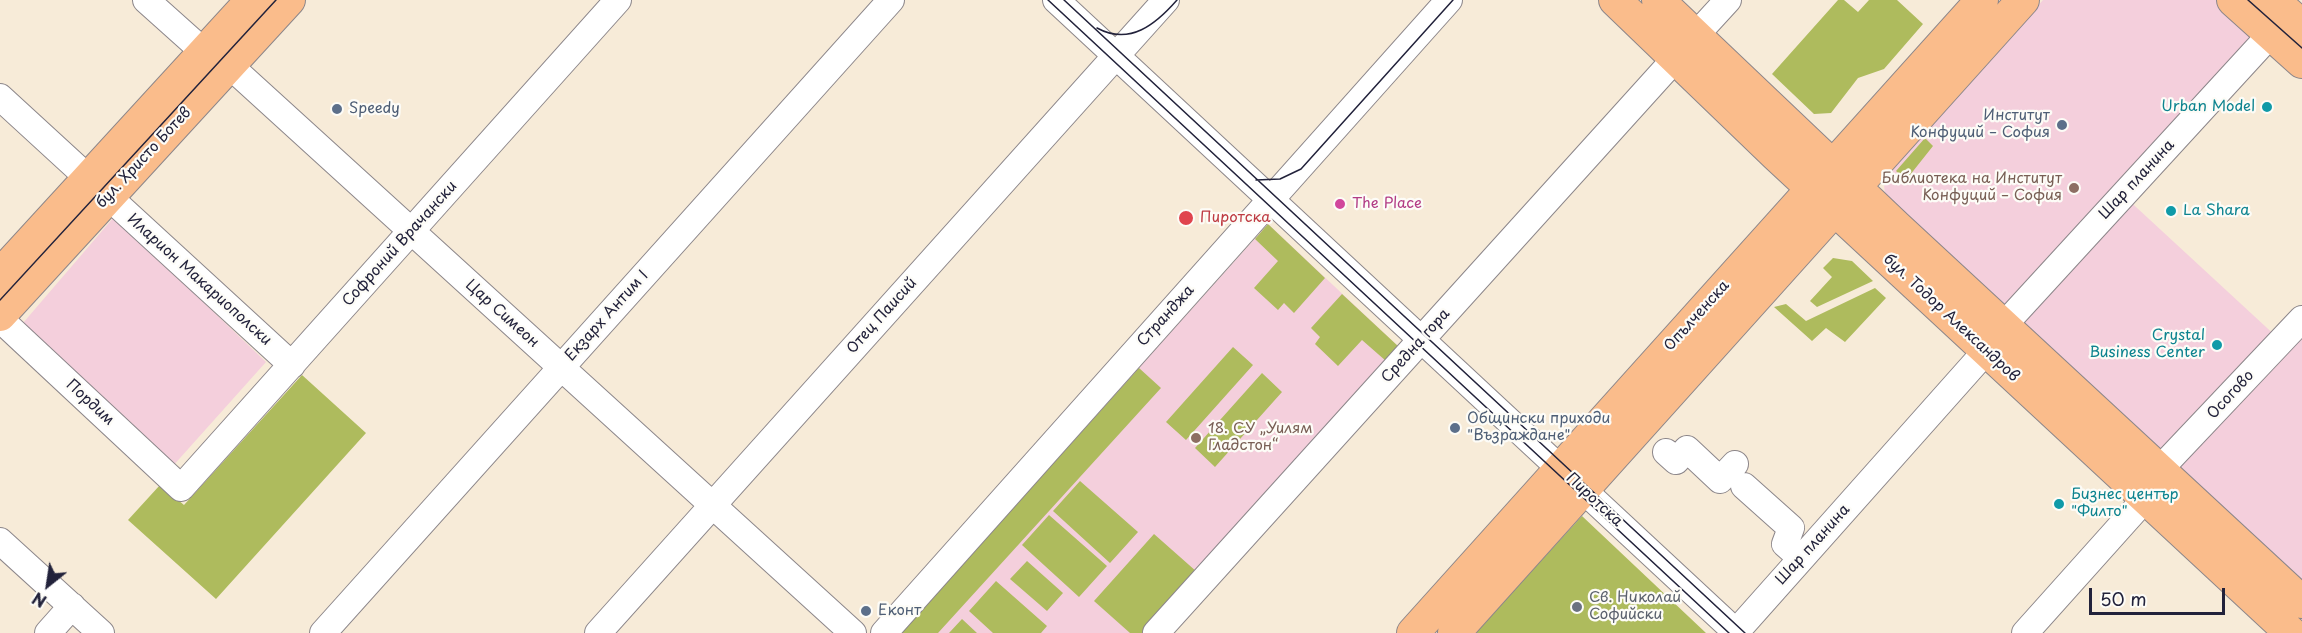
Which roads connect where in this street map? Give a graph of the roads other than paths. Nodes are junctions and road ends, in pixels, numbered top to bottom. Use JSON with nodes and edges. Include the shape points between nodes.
{"nodes":[{"id":1,"x":146,"y":0,"type":"edge"},
{"id":2,"x":252,"y":0,"type":"edge"},
{"id":3,"x":289,"y":0,"type":"edge"},
{"id":4,"x":618,"y":0,"type":"edge"},
{"id":5,"x":891,"y":0,"type":"edge"},
{"id":6,"x":1056,"y":0,"type":"edge"},
{"id":7,"x":1166,"y":0,"type":"edge"},
{"id":8,"x":1449,"y":0,"type":"edge"},
{"id":9,"x":1615,"y":0,"type":"edge"},
{"id":10,"x":1658,"y":0,"type":"edge"},
{"id":11,"x":1728,"y":0,"type":"edge"},
{"id":12,"x":1982,"y":0,"type":"edge"},
{"id":13,"x":2023,"y":0,"type":"edge"},
{"id":14,"x":2233,"y":0,"type":"edge"},
{"id":15,"x":2273,"y":0,"type":"edge"},
{"id":16,"x":2302,"y":26,"type":"edge"},
{"id":17,"x":2271,"y":34,"type":"junction"},
{"id":18,"x":1685,"y":47,"type":"junction"},
{"id":19,"x":1116,"y":56,"type":"junction"},
{"id":20,"x":217,"y":58,"type":"junction"},
{"id":21,"x":2302,"y":62,"type":"edge"},
{"id":22,"x":0,"y":97,"type":"edge"},
{"id":23,"x":99,"y":188,"type":"junction"},
{"id":24,"x":1834,"y":188,"type":"junction"},
{"id":25,"x":1270,"y":199,"type":"junction"},
{"id":26,"x":412,"y":231,"type":"junction"},
{"id":27,"x":0,"y":275,"type":"edge"},
{"id":28,"x":0,"y":317,"type":"edge"},
{"id":29,"x":2302,"y":319,"type":"edge"},
{"id":30,"x":2003,"y":326,"type":"junction"},
{"id":31,"x":1421,"y":340,"type":"junction"},
{"id":32,"x":1986,"y":351,"type":"junction"},
{"id":33,"x":292,"y":365,"type":"junction"},
{"id":34,"x":561,"y":367,"type":"junction"},
{"id":35,"x":1653,"y":440,"type":"junction"},
{"id":36,"x":2159,"y":470,"type":"junction"},
{"id":37,"x":1572,"y":479,"type":"junction"},
{"id":38,"x":181,"y":488,"type":"joint"},
{"id":39,"x":2145,"y":499,"type":"junction"},
{"id":40,"x":712,"y":506,"type":"junction"},
{"id":41,"x":0,"y":541,"type":"edge"},
{"id":42,"x":1801,"y":558,"type":"junction"},
{"id":43,"x":2302,"y":602,"type":"edge"},
{"id":44,"x":72,"y":606,"type":"junction"},
{"id":45,"x":1736,"y":632,"type":"edge"},
{"id":46,"x":48,"y":633,"type":"edge"},
{"id":47,"x":101,"y":633,"type":"edge"},
{"id":48,"x":322,"y":633,"type":"edge"},
{"id":49,"x":598,"y":633,"type":"edge"},
{"id":50,"x":853,"y":633,"type":"edge"},
{"id":51,"x":884,"y":633,"type":"edge"},
{"id":52,"x":1156,"y":633,"type":"edge"},
{"id":53,"x":1413,"y":633,"type":"edge"},
{"id":54,"x":1454,"y":633,"type":"edge"},
{"id":55,"x":2025,"y":633,"type":"edge"},
{"id":56,"x":2291,"y":633,"type":"edge"}],
"edges":[{"from":1,"to":20,"type":"street","name":"Цар Симеон"},
{"from":2,"to":20,"type":"main road","name":"бул. Христо Ботев"},
{"from":3,"to":20,"type":"main road","name":"бул. Христо Ботев"},
{"from":4,"to":26,"type":"street","name":"Софроний Врачански"},
{"from":5,"to":34,"type":"street","name":"Екзарх Антим I"},
{"from":6,"to":19,"type":"street","name":"Пиротска"},
{"from":7,"to":19,"type":"street","name":"Отец Паисий"},
{"from":8,"to":25,"type":"street","name":"Странджа"},
{"from":9,"to":18,"type":"main road","name":"бул. Тодор Александров"},
{"from":10,"to":18,"type":"main road","name":"бул. Тодор Александров"},
{"from":11,"to":18,"type":"street","name":"Средна гора"},
{"from":12,"to":24,"type":"main road","name":"Опълченска"},
{"from":13,"to":24,"type":"main road","name":"Опълченска"},
{"from":14,"to":17,"type":"main road"},
{"from":15,"to":16,"type":"main road"},
{"from":17,"to":21,"type":"main road"},
{"from":17,"to":30,"type":"street","name":"Шар планина"},
{"from":18,"to":24,"type":"main road","name":"бул. Тодор Александров"},
{"from":18,"to":31,"type":"street","name":"Средна гора"},
{"from":19,"to":25,"type":"street","name":"Пиротска"},
{"from":19,"to":40,"type":"street","name":"Отец Паисий"},
{"from":20,"to":23,"type":"main road","name":"бул. Христо Ботев"},
{"from":20,"to":26,"type":"street","name":"Цар Симеон"},
{"from":22,"to":23,"type":"street","name":"Иларион Макариополски"},
{"from":23,"to":27,"type":"main road","name":"бул. Христо Ботев"},
{"from":23,"to":28,"type":"main road","name":"бул. Христо Ботев"},
{"from":23,"to":33,"type":"street","name":"Иларион Макариополски"},
{"from":24,"to":30,"type":"main road","name":"бул. Тодор Александров"},
{"from":24,"to":32,"type":"main road","name":"бул. Тодор Александров"},
{"from":24,"to":35,"type":"main road","name":"Опълченска"},
{"from":24,"to":37,"type":"main road","name":"Опълченска"},
{"from":25,"to":31,"type":"street","name":"Пиротска"},
{"from":25,"to":51,"type":"street","name":"Странджа"},
{"from":26,"to":33,"type":"street","name":"Софроний Врачански"},
{"from":26,"to":34,"type":"street","name":"Цар Симеон"},
{"from":28,"to":38,"type":"street","name":"Пордим"},
{"from":29,"to":36,"type":"street","name":"Осогово"},
{"from":30,"to":36,"type":"main road","name":"бул. Тодор Александров"},
{"from":31,"to":37,"type":"street","name":"Пиротска"},
{"from":31,"to":52,"type":"street","name":"Средна гора"},
{"from":32,"to":39,"type":"main road","name":"бул. Тодор Александров"},
{"from":32,"to":42,"type":"street","name":"Шар планина"},
{"from":33,"to":38,"type":"street","name":"Софроний Врачански"},
{"from":34,"to":40,"type":"street","name":"Цар Симеон"},
{"from":34,"to":48,"type":"street","name":"Екзарх Антим I"},
{"from":35,"to":37,"type":"main road","name":"Опълченска"},
{"from":35,"to":42,"type":"street","via":[[1676,461],[1687,449],[1720,480],[1740,475],[1791,528],[1785,544]]},
{"from":36,"to":43,"type":"main road","name":"бул. Тодор Александров"},
{"from":37,"to":45,"type":"street","name":"Пиротска"},
{"from":37,"to":53,"type":"main road","name":"Опълченска"},
{"from":37,"to":54,"type":"main road","name":"Опълченска"},
{"from":39,"to":55,"type":"street"},
{"from":39,"to":56,"type":"main road","name":"бул. Тодор Александров"},
{"from":40,"to":49,"type":"street","name":"Отец Паисий"},
{"from":40,"to":50,"type":"street","name":"Цар Симеон"},
{"from":41,"to":44,"type":"street"},
{"from":42,"to":45,"type":"street","name":"Шар планина"},
{"from":44,"to":46,"type":"street"},
{"from":44,"to":47,"type":"street"}]}
